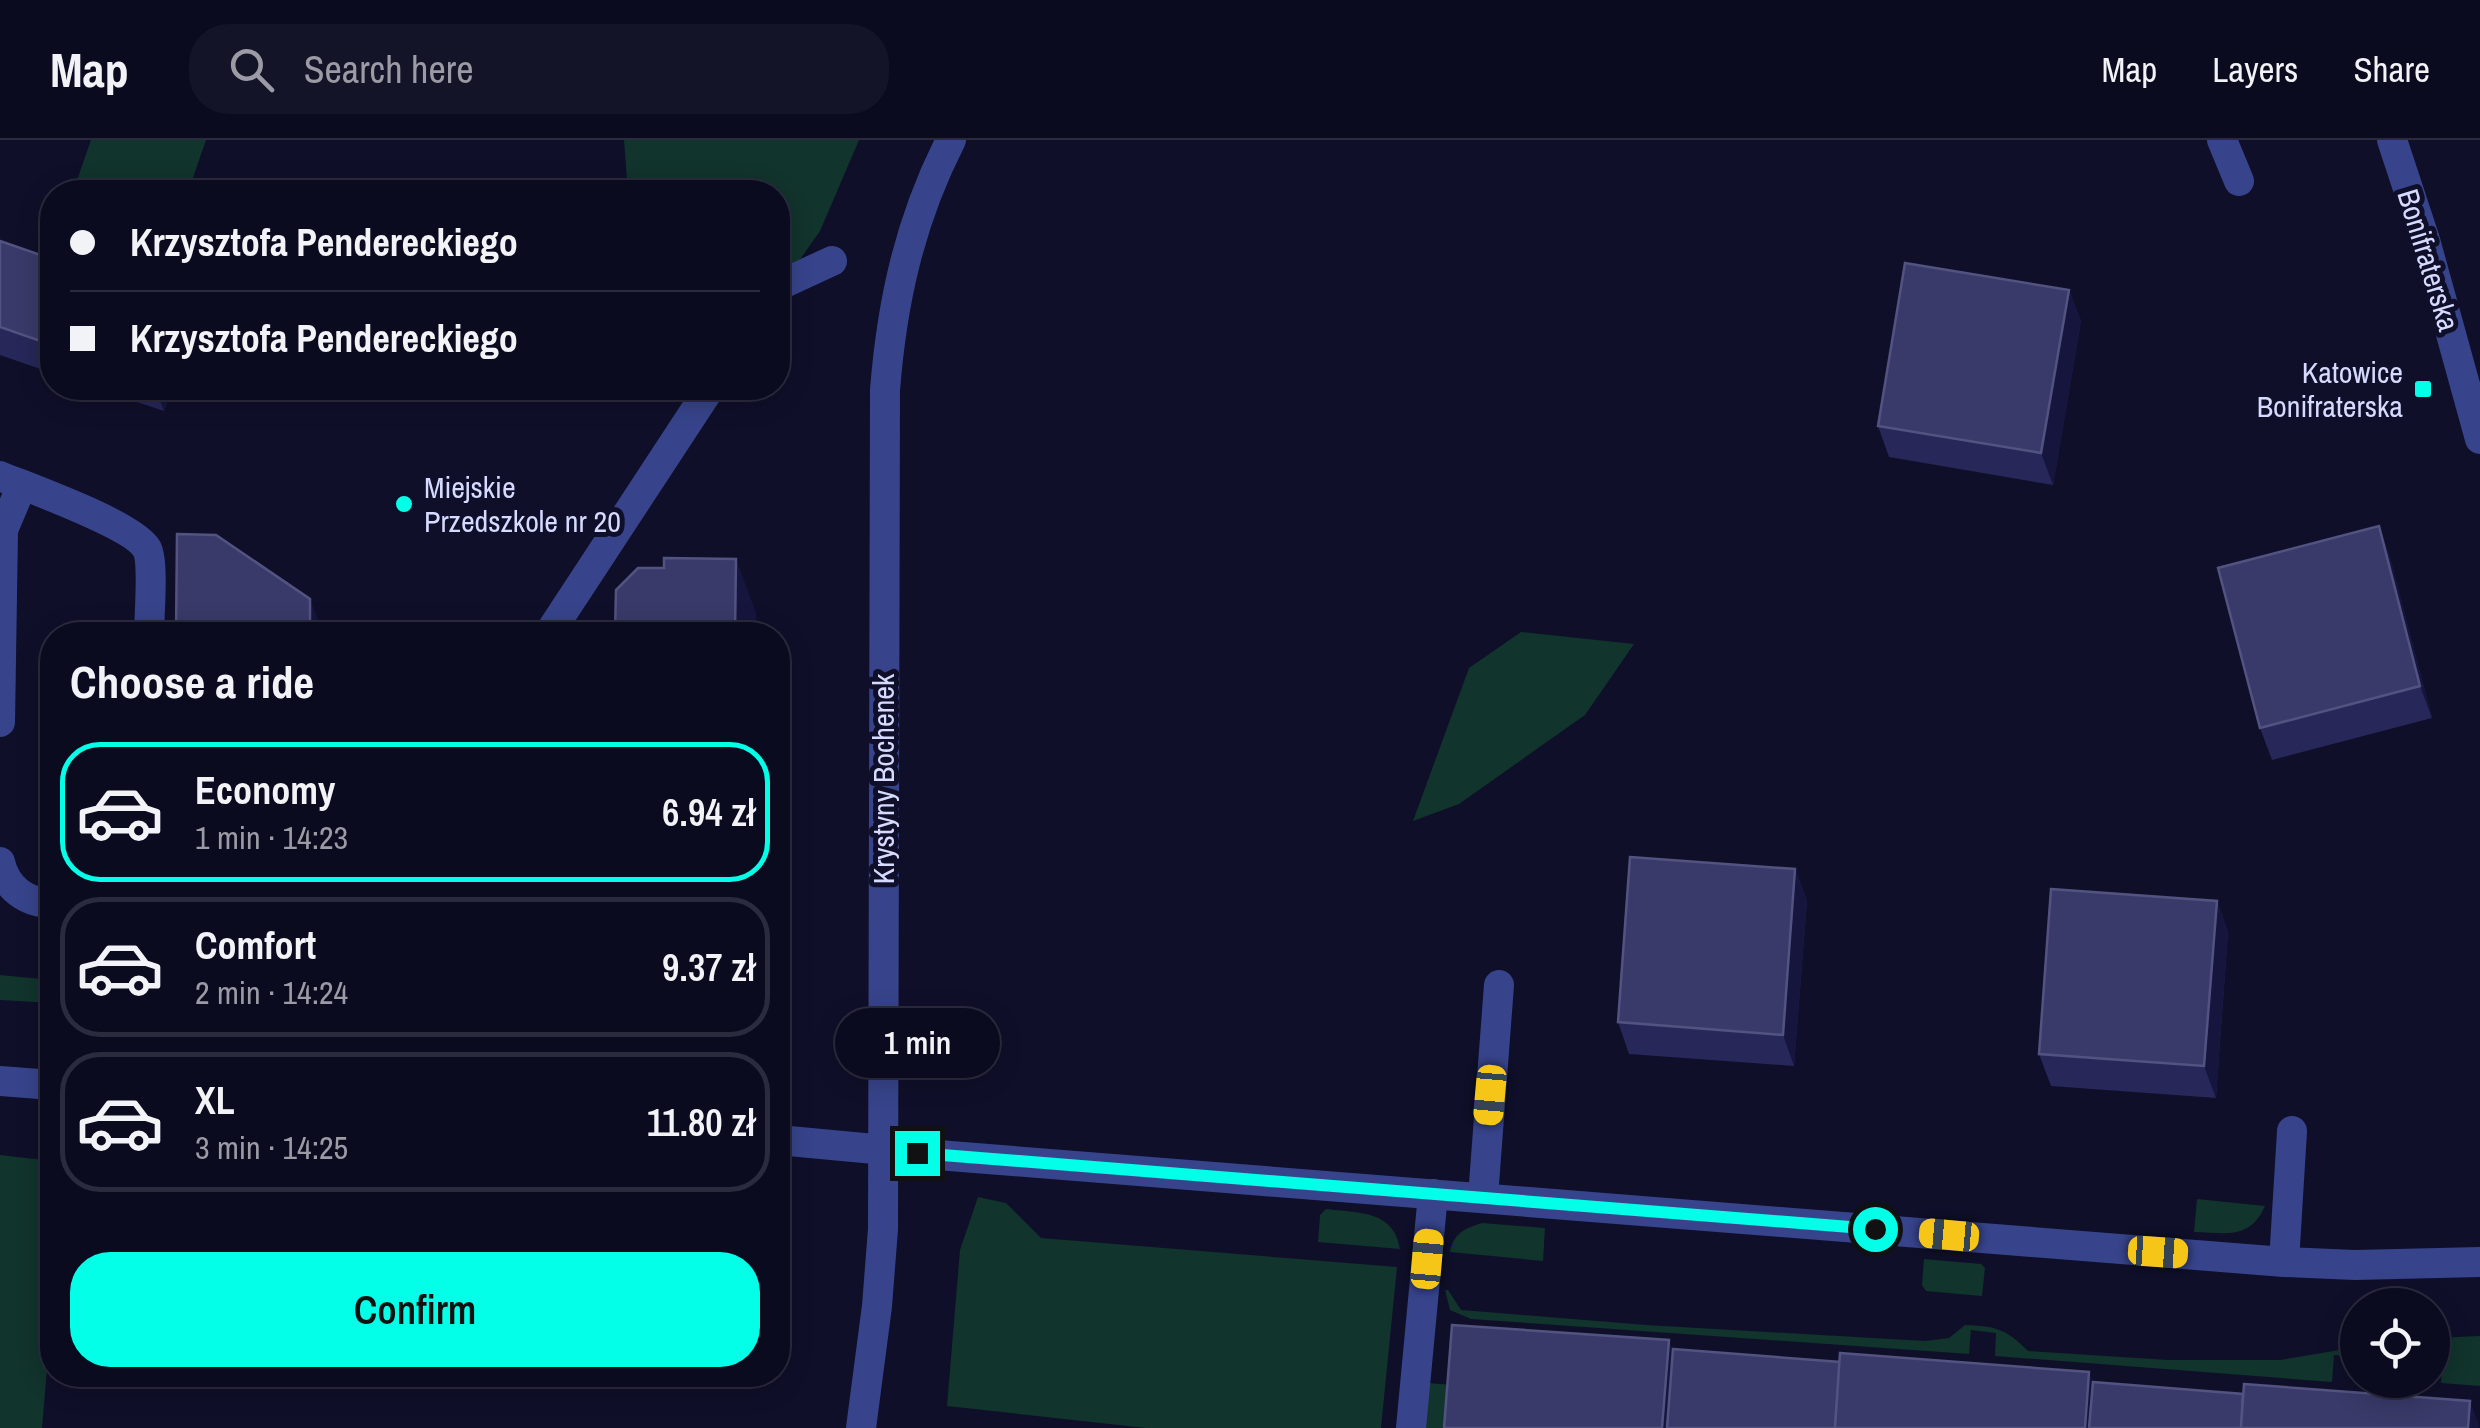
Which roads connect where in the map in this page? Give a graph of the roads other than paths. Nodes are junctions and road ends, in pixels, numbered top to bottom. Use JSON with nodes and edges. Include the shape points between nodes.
{"nodes":[{"id":1,"x":951,"y":140,"type":"edge"},
{"id":2,"x":2222,"y":140,"type":"edge"},
{"id":3,"x":2392,"y":140,"type":"edge"},
{"id":4,"x":2239,"y":181,"type":"dead end"},
{"id":5,"x":832,"y":261,"type":"dead end"},
{"id":6,"x":790,"y":280,"type":"edge"},
{"id":7,"x":702,"y":400,"type":"edge"},
{"id":8,"x":2480,"y":439,"type":"edge"},
{"id":9,"x":11,"y":480,"type":"edge"},
{"id":10,"x":149,"y":622,"type":"edge"},
{"id":11,"x":561,"y":622,"type":"edge"},
{"id":12,"x":0,"y":722,"type":"edge"},
{"id":13,"x":0,"y":862,"type":"edge"},
{"id":14,"x":40,"y":902,"type":"edge"},
{"id":15,"x":1499,"y":985,"type":"dead end"},
{"id":16,"x":0,"y":1081,"type":"edge"},
{"id":17,"x":40,"y":1084,"type":"edge"},
{"id":18,"x":2292,"y":1131,"type":"dead end"},
{"id":19,"x":790,"y":1141,"type":"edge"},
{"id":20,"x":883,"y":1149,"type":"junction"},
{"id":21,"x":1433,"y":1194,"type":"junction"},
{"id":22,"x":1483,"y":1197,"type":"junction"},
{"id":23,"x":2284,"y":1262,"type":"junction"},
{"id":24,"x":2480,"y":1262,"type":"edge"},
{"id":25,"x":860,"y":1428,"type":"edge"},
{"id":26,"x":1411,"y":1428,"type":"edge"}],
"edges":[{"from":1,"to":20,"type":"street","name":"Krystyny Bochenek","via":[[900,275],[884,390]]},
{"from":2,"to":4,"type":"street"},
{"from":3,"to":8,"type":"street","name":"Bonifraterska"},
{"from":5,"to":6,"type":"street"},
{"from":7,"to":11,"type":"street"},
{"from":9,"to":10,"type":"street","via":[[138,538],[148,551]]},
{"from":9,"to":12,"type":"street","via":[[3,530]]},
{"from":13,"to":14,"type":"street","via":[[8,884]]},
{"from":15,"to":22,"type":"street"},
{"from":16,"to":17,"type":"street"},
{"from":18,"to":23,"type":"street"},
{"from":19,"to":20,"type":"street"},
{"from":20,"to":21,"type":"street"},
{"from":20,"to":25,"type":"street","name":"Krystyny Bochenek","via":[[878,1306]]},
{"from":21,"to":22,"type":"street"},
{"from":21,"to":26,"type":"street"},
{"from":22,"to":23,"type":"street"},
{"from":23,"to":24,"type":"street"}]}
